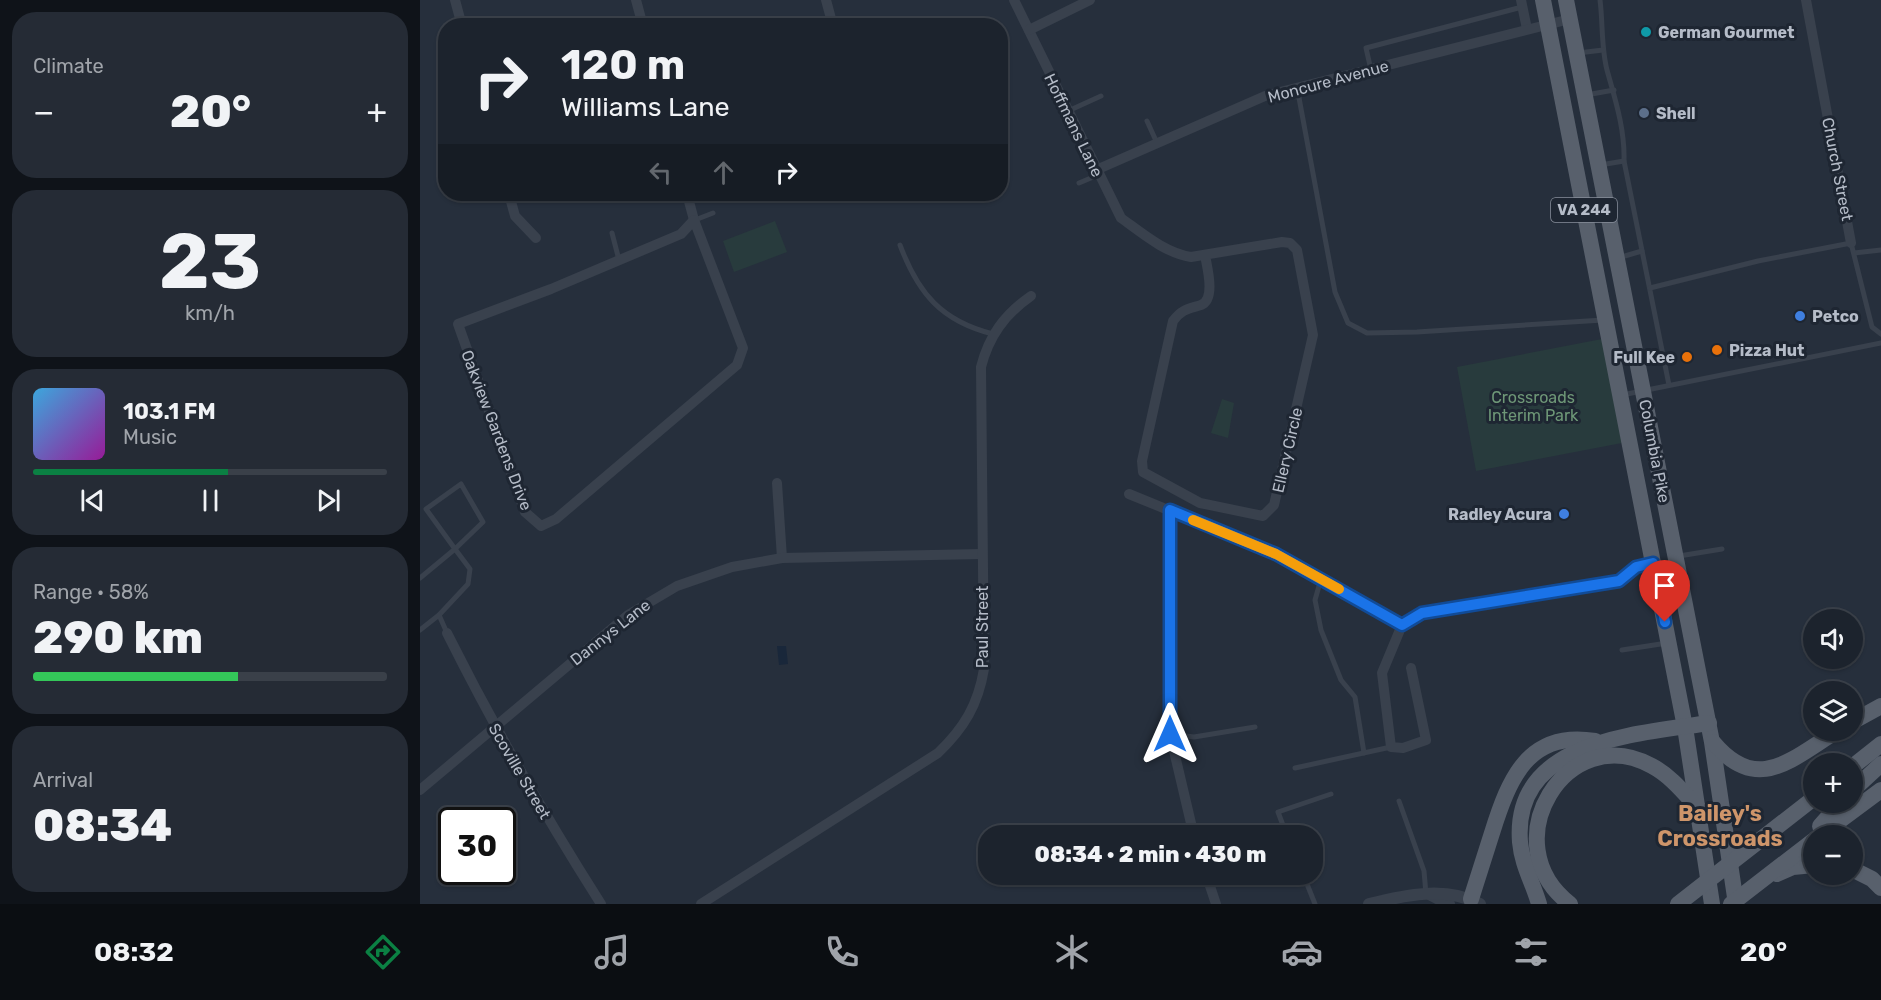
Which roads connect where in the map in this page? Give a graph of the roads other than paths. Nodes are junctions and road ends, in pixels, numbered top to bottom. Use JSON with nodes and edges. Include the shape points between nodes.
{"nodes":[{"id":1,"x":455,"y":0,"type":"edge"},
{"id":2,"x":636,"y":0,"type":"edge"},
{"id":3,"x":826,"y":0,"type":"edge"},
{"id":4,"x":1014,"y":0,"type":"edge"},
{"id":5,"x":1090,"y":0,"type":"edge"},
{"id":6,"x":1543,"y":0,"type":"edge"},
{"id":7,"x":1566,"y":0,"type":"edge"},
{"id":8,"x":1600,"y":0,"type":"edge"},
{"id":9,"x":1806,"y":0,"type":"edge"},
{"id":10,"x":1521,"y":3,"type":"edge"},
{"id":11,"x":460,"y":18,"type":"edge"},
{"id":12,"x":641,"y":18,"type":"edge"},
{"id":13,"x":831,"y":18,"type":"edge"},
{"id":14,"x":1570,"y":19,"type":"junction"},
{"id":15,"x":1548,"y":24,"type":"junction"},
{"id":16,"x":1527,"y":29,"type":"junction"},
{"id":17,"x":1029,"y":30,"type":"junction"},
{"id":18,"x":1603,"y":50,"type":"junction"},
{"id":19,"x":1577,"y":53,"type":"junction"},
{"id":20,"x":1371,"y":70,"type":"junction"},
{"id":21,"x":1298,"y":87,"type":"junction"},
{"id":22,"x":1614,"y":90,"type":"junction"},
{"id":23,"x":1584,"y":95,"type":"junction"},
{"id":24,"x":1101,"y":96,"type":"dead end"},
{"id":25,"x":1068,"y":111,"type":"junction"},
{"id":26,"x":1146,"y":121,"type":"dead end"},
{"id":27,"x":1157,"y":143,"type":"junction"},
{"id":28,"x":1624,"y":161,"type":"junction"},
{"id":29,"x":1598,"y":165,"type":"junction"},
{"id":30,"x":1097,"y":172,"type":"junction"},
{"id":31,"x":1079,"y":183,"type":"dead end"},
{"id":32,"x":511,"y":201,"type":"edge"},
{"id":33,"x":689,"y":201,"type":"edge"},
{"id":34,"x":713,"y":213,"type":"dead end"},
{"id":35,"x":694,"y":220,"type":"junction"},
{"id":36,"x":612,"y":233,"type":"dead end"},
{"id":37,"x":537,"y":238,"type":"dead end"},
{"id":38,"x":1148,"y":238,"type":"joint"},
{"id":39,"x":900,"y":245,"type":"dead end"},
{"id":40,"x":1853,"y":248,"type":"junction"},
{"id":41,"x":1881,"y":250,"type":"edge"},
{"id":42,"x":1642,"y":251,"type":"junction"},
{"id":43,"x":1205,"y":255,"type":"junction"},
{"id":44,"x":1617,"y":259,"type":"junction"},
{"id":45,"x":619,"y":260,"type":"junction"},
{"id":46,"x":1650,"y":288,"type":"junction"},
{"id":47,"x":1031,"y":296,"type":"dead end"},
{"id":48,"x":1605,"y":319,"type":"junction"},
{"id":49,"x":993,"y":334,"type":"junction"},
{"id":50,"x":1881,"y":334,"type":"edge"},
{"id":51,"x":1881,"y":343,"type":"edge"},
{"id":52,"x":1669,"y":385,"type":"junction"},
{"id":53,"x":1642,"y":390,"type":"junction"},
{"id":54,"x":1620,"y":396,"type":"junction"},
{"id":55,"x":777,"y":483,"type":"dead end"},
{"id":56,"x":1129,"y":494,"type":"dead end"},
{"id":57,"x":1170,"y":510,"type":"junction"},
{"id":58,"x":455,"y":549,"type":"junction"},
{"id":59,"x":1722,"y":549,"type":"dead end"},
{"id":60,"x":982,"y":554,"type":"junction"},
{"id":61,"x":1676,"y":556,"type":"junction"},
{"id":62,"x":782,"y":558,"type":"junction"},
{"id":63,"x":1653,"y":563,"type":"junction"},
{"id":64,"x":420,"y":578,"type":"edge"},
{"id":65,"x":1321,"y":579,"type":"junction"},
{"id":66,"x":439,"y":615,"type":"junction"},
{"id":67,"x":1402,"y":625,"type":"junction"},
{"id":68,"x":420,"y":630,"type":"edge"},
{"id":69,"x":447,"y":633,"type":"joint"},
{"id":70,"x":1669,"y":642,"type":"junction"},
{"id":71,"x":1622,"y":650,"type":"dead end"},
{"id":72,"x":1411,"y":668,"type":"dead end"},
{"id":73,"x":1881,"y":706,"type":"edge"},
{"id":74,"x":1863,"y":716,"type":"edge"},
{"id":75,"x":1709,"y":723,"type":"junction"},
{"id":76,"x":494,"y":727,"type":"junction"},
{"id":77,"x":1255,"y":727,"type":"dead end"},
{"id":78,"x":1685,"y":727,"type":"junction"},
{"id":79,"x":1170,"y":734,"type":"junction"},
{"id":80,"x":1819,"y":741,"type":"edge"},
{"id":81,"x":1602,"y":742,"type":"junction"},
{"id":82,"x":1712,"y":742,"type":"junction"},
{"id":83,"x":1881,"y":744,"type":"edge"},
{"id":84,"x":1391,"y":747,"type":"junction"},
{"id":85,"x":1364,"y":753,"type":"junction"},
{"id":86,"x":1863,"y":758,"type":"edge"},
{"id":87,"x":1881,"y":764,"type":"edge"},
{"id":88,"x":1295,"y":768,"type":"dead end"},
{"id":89,"x":1863,"y":780,"type":"edge"},
{"id":90,"x":420,"y":790,"type":"edge"},
{"id":91,"x":1881,"y":790,"type":"edge"},
{"id":92,"x":1331,"y":794,"type":"dead end"},
{"id":93,"x":1399,"y":801,"type":"dead end"},
{"id":94,"x":1803,"y":807,"type":"edge"},
{"id":95,"x":1699,"y":809,"type":"junction"},
{"id":96,"x":1833,"y":813,"type":"edge"},
{"id":97,"x":1191,"y":825,"type":"edge"},
{"id":98,"x":1283,"y":825,"type":"edge"},
{"id":99,"x":1834,"y":825,"type":"edge"},
{"id":100,"x":1803,"y":851,"type":"edge"},
{"id":101,"x":1793,"y":861,"type":"junction"},
{"id":102,"x":1803,"y":863,"type":"edge"},
{"id":103,"x":1863,"y":874,"type":"edge"},
{"id":104,"x":1210,"y":885,"type":"edge"},
{"id":105,"x":1307,"y":885,"type":"edge"},
{"id":106,"x":1881,"y":888,"type":"edge"},
{"id":107,"x":1428,"y":896,"type":"junction"},
{"id":108,"x":1475,"y":902,"type":"edge"},
{"id":109,"x":1678,"y":902,"type":"edge"},
{"id":110,"x":601,"y":904,"type":"edge"},
{"id":111,"x":701,"y":904,"type":"edge"},
{"id":112,"x":1216,"y":904,"type":"edge"},
{"id":113,"x":1315,"y":904,"type":"edge"},
{"id":114,"x":1369,"y":904,"type":"edge"},
{"id":115,"x":1449,"y":904,"type":"edge"},
{"id":116,"x":1539,"y":904,"type":"edge"},
{"id":117,"x":1570,"y":904,"type":"edge"},
{"id":118,"x":1712,"y":904,"type":"edge"},
{"id":119,"x":1731,"y":904,"type":"edge"},
{"id":120,"x":1736,"y":904,"type":"edge"}],
"edges":[{"from":1,"to":11,"type":"street"},
{"from":2,"to":12,"type":"street"},
{"from":3,"to":13,"type":"street"},
{"from":4,"to":17,"type":"street","name":"Hoffmans Lane"},
{"from":5,"to":17,"type":"street"},
{"from":6,"to":15,"type":"main road","name":"Columbia Pike","number":"VA 244"},
{"from":7,"to":14,"type":"main road","name":"Columbia Pike","number":"VA 244"},
{"from":8,"to":18,"type":"lane"},
{"from":9,"to":40,"type":"street","name":"Church Street"},
{"from":10,"to":16,"type":"street"},
{"from":10,"to":20,"type":"lane","via":[[1366,48]]},
{"from":14,"to":15,"type":"street","name":"Moncure Avenue"},
{"from":14,"to":19,"type":"main road","name":"Columbia Pike","number":"VA 244"},
{"from":15,"to":16,"type":"street","name":"Moncure Avenue"},
{"from":15,"to":48,"type":"main road","name":"Columbia Pike","number":"VA 244"},
{"from":16,"to":20,"type":"street","name":"Moncure Avenue"},
{"from":17,"to":25,"type":"street","name":"Hoffmans Lane"},
{"from":18,"to":19,"type":"lane"},
{"from":18,"to":22,"type":"lane"},
{"from":19,"to":23,"type":"main road","name":"Columbia Pike","number":"VA 244"},
{"from":20,"to":21,"type":"street","name":"Moncure Avenue"},
{"from":21,"to":27,"type":"street","name":"Moncure Avenue","via":[[1248,103]]},
{"from":21,"to":48,"type":"lane","via":[[1335,292],[1348,323],[1367,333]]},
{"from":22,"to":23,"type":"lane"},
{"from":22,"to":28,"type":"lane"},
{"from":23,"to":29,"type":"main road","name":"Columbia Pike","number":"VA 244"},
{"from":24,"to":25,"type":"lane"},
{"from":25,"to":30,"type":"street","name":"Hoffmans Lane"},
{"from":26,"to":27,"type":"lane"},
{"from":27,"to":30,"type":"street","name":"Moncure Avenue"},
{"from":28,"to":29,"type":"lane"},
{"from":28,"to":42,"type":"lane"},
{"from":29,"to":44,"type":"main road","name":"Columbia Pike","number":"VA 244"},
{"from":30,"to":31,"type":"lane"},
{"from":30,"to":38,"type":"street","name":"Hoffmans Lane","via":[[1121,218]]},
{"from":32,"to":37,"type":"street","via":[[515,216]]},
{"from":33,"to":35,"type":"street","name":"Oakview Gardens Drive"},
{"from":34,"to":35,"type":"lane"},
{"from":35,"to":45,"type":"street","name":"Oakview Gardens Drive","via":[[681,234]]},
{"from":35,"to":45,"type":"street","name":"Oakview Gardens Drive","via":[[743,348],[737,365],[556,519],[541,526],[525,512],[458,324]]},
{"from":36,"to":45,"type":"lane"},
{"from":38,"to":43,"type":"street","name":"Ellery Circle","via":[[1182,255]]},
{"from":39,"to":49,"type":"lane","via":[[910,271],[934,304],[968,326]]},
{"from":40,"to":41,"type":"lane"},
{"from":40,"to":46,"type":"lane","via":[[1758,261]]},
{"from":40,"to":50,"type":"lane","name":"Church Street","via":[[1872,327]]},
{"from":42,"to":44,"type":"lane"},
{"from":42,"to":46,"type":"lane"},
{"from":43,"to":43,"type":"street","name":"Ellery Circle","via":[[1282,242],[1290,243],[1300,258],[1313,335],[1274,505],[1263,516],[1200,503],[1143,472],[1142,461],[1173,321],[1181,310],[1208,300]]},
{"from":44,"to":53,"type":"main road","name":"Columbia Pike","number":"VA 244"},
{"from":46,"to":52,"type":"lane"},
{"from":47,"to":49,"type":"street","name":"Paul Street","via":[[1003,318]]},
{"from":48,"to":54,"type":"main road","name":"Columbia Pike","number":"VA 244"},
{"from":49,"to":60,"type":"street","name":"Paul Street","via":[[980,378]]},
{"from":51,"to":52,"type":"lane"},
{"from":52,"to":53,"type":"lane"},
{"from":53,"to":54,"type":"lane"},
{"from":53,"to":61,"type":"main road","name":"Columbia Pike","number":"VA 244"},
{"from":54,"to":63,"type":"main road","name":"Columbia Pike","number":"VA 244"},
{"from":55,"to":62,"type":"street"},
{"from":56,"to":57,"type":"street"},
{"from":57,"to":65,"type":"street","via":[[1276,554]]},
{"from":57,"to":79,"type":"street"},
{"from":58,"to":58,"type":"lane","via":[[483,522],[461,484],[426,509]]},
{"from":58,"to":64,"type":"lane"},
{"from":58,"to":66,"type":"lane","via":[[470,569],[468,584]]},
{"from":59,"to":61,"type":"lane"},
{"from":60,"to":62,"type":"street","name":"Dannys Lane"},
{"from":60,"to":111,"type":"street","name":"Paul Street","via":[[984,669],[975,705],[955,737],[938,753]]},
{"from":61,"to":75,"type":"main road","name":"Columbia Pike","number":"VA 244"},
{"from":62,"to":76,"type":"street","name":"Dannys Lane","via":[[705,574],[652,599]]},
{"from":63,"to":67,"type":"lane","via":[[1636,567],[1619,581],[1422,613]]},
{"from":63,"to":70,"type":"main road","name":"Columbia Pike","number":"VA 244"},
{"from":65,"to":67,"type":"street"},
{"from":65,"to":85,"type":"lane","via":[[1315,600],[1321,630],[1341,680],[1355,697]]},
{"from":66,"to":68,"type":"lane"},
{"from":66,"to":69,"type":"lane"},
{"from":67,"to":84,"type":"street","via":[[1382,673]]},
{"from":69,"to":76,"type":"street","name":"Scoville Street"},
{"from":70,"to":71,"type":"lane"},
{"from":70,"to":78,"type":"main road","name":"Columbia Pike","number":"VA 244"},
{"from":72,"to":84,"type":"street","via":[[1426,740],[1403,748]]},
{"from":73,"to":74,"type":"main road"},
{"from":75,"to":78,"type":"main road"},
{"from":75,"to":82,"type":"main road","name":"Columbia Pike","number":"VA 244"},
{"from":76,"to":90,"type":"street","name":"Dannys Lane"},
{"from":76,"to":110,"type":"street","name":"Scoville Street"},
{"from":77,"to":79,"type":"lane","via":[[1194,737]]},
{"from":78,"to":81,"type":"main road"},
{"from":78,"to":95,"type":"main road","name":"Columbia Pike","number":"VA 244"},
{"from":79,"to":97,"type":"street"},
{"from":80,"to":82,"type":"main road","via":[[1766,770],[1737,764]]},
{"from":81,"to":108,"type":"main road","via":[[1563,739],[1535,752],[1521,766],[1504,794]]},
{"from":81,"to":116,"type":"main road","via":[[1559,759],[1534,787],[1526,804],[1520,839],[1522,858]]},
{"from":82,"to":120,"type":"main road","name":"Columbia Pike","number":"VA 244"},
{"from":83,"to":86,"type":"main road"},
{"from":84,"to":85,"type":"lane"},
{"from":85,"to":88,"type":"lane"},
{"from":87,"to":89,"type":"main road"},
{"from":91,"to":99,"type":"main road"},
{"from":92,"to":98,"type":"lane","via":[[1278,812]]},
{"from":93,"to":107,"type":"lane","via":[[1424,871]]},
{"from":94,"to":109,"type":"main road"},
{"from":95,"to":117,"type":"main road","via":[[1664,774],[1629,757],[1599,759],[1572,770],[1544,802],[1536,827],[1542,872]]},
{"from":95,"to":118,"type":"main road","name":"Columbia Pike","number":"VA 244"},
{"from":96,"to":101,"type":"main road"},
{"from":100,"to":101,"type":"main road"},
{"from":101,"to":102,"type":"main road"},
{"from":101,"to":119,"type":"main road"},
{"from":103,"to":106,"type":"main road"},
{"from":104,"to":112,"type":"street"},
{"from":105,"to":113,"type":"lane"},
{"from":107,"to":108,"type":"street","via":[[1451,893]]},
{"from":107,"to":114,"type":"street","via":[[1396,897]]},
{"from":107,"to":115,"type":"street"}]}
